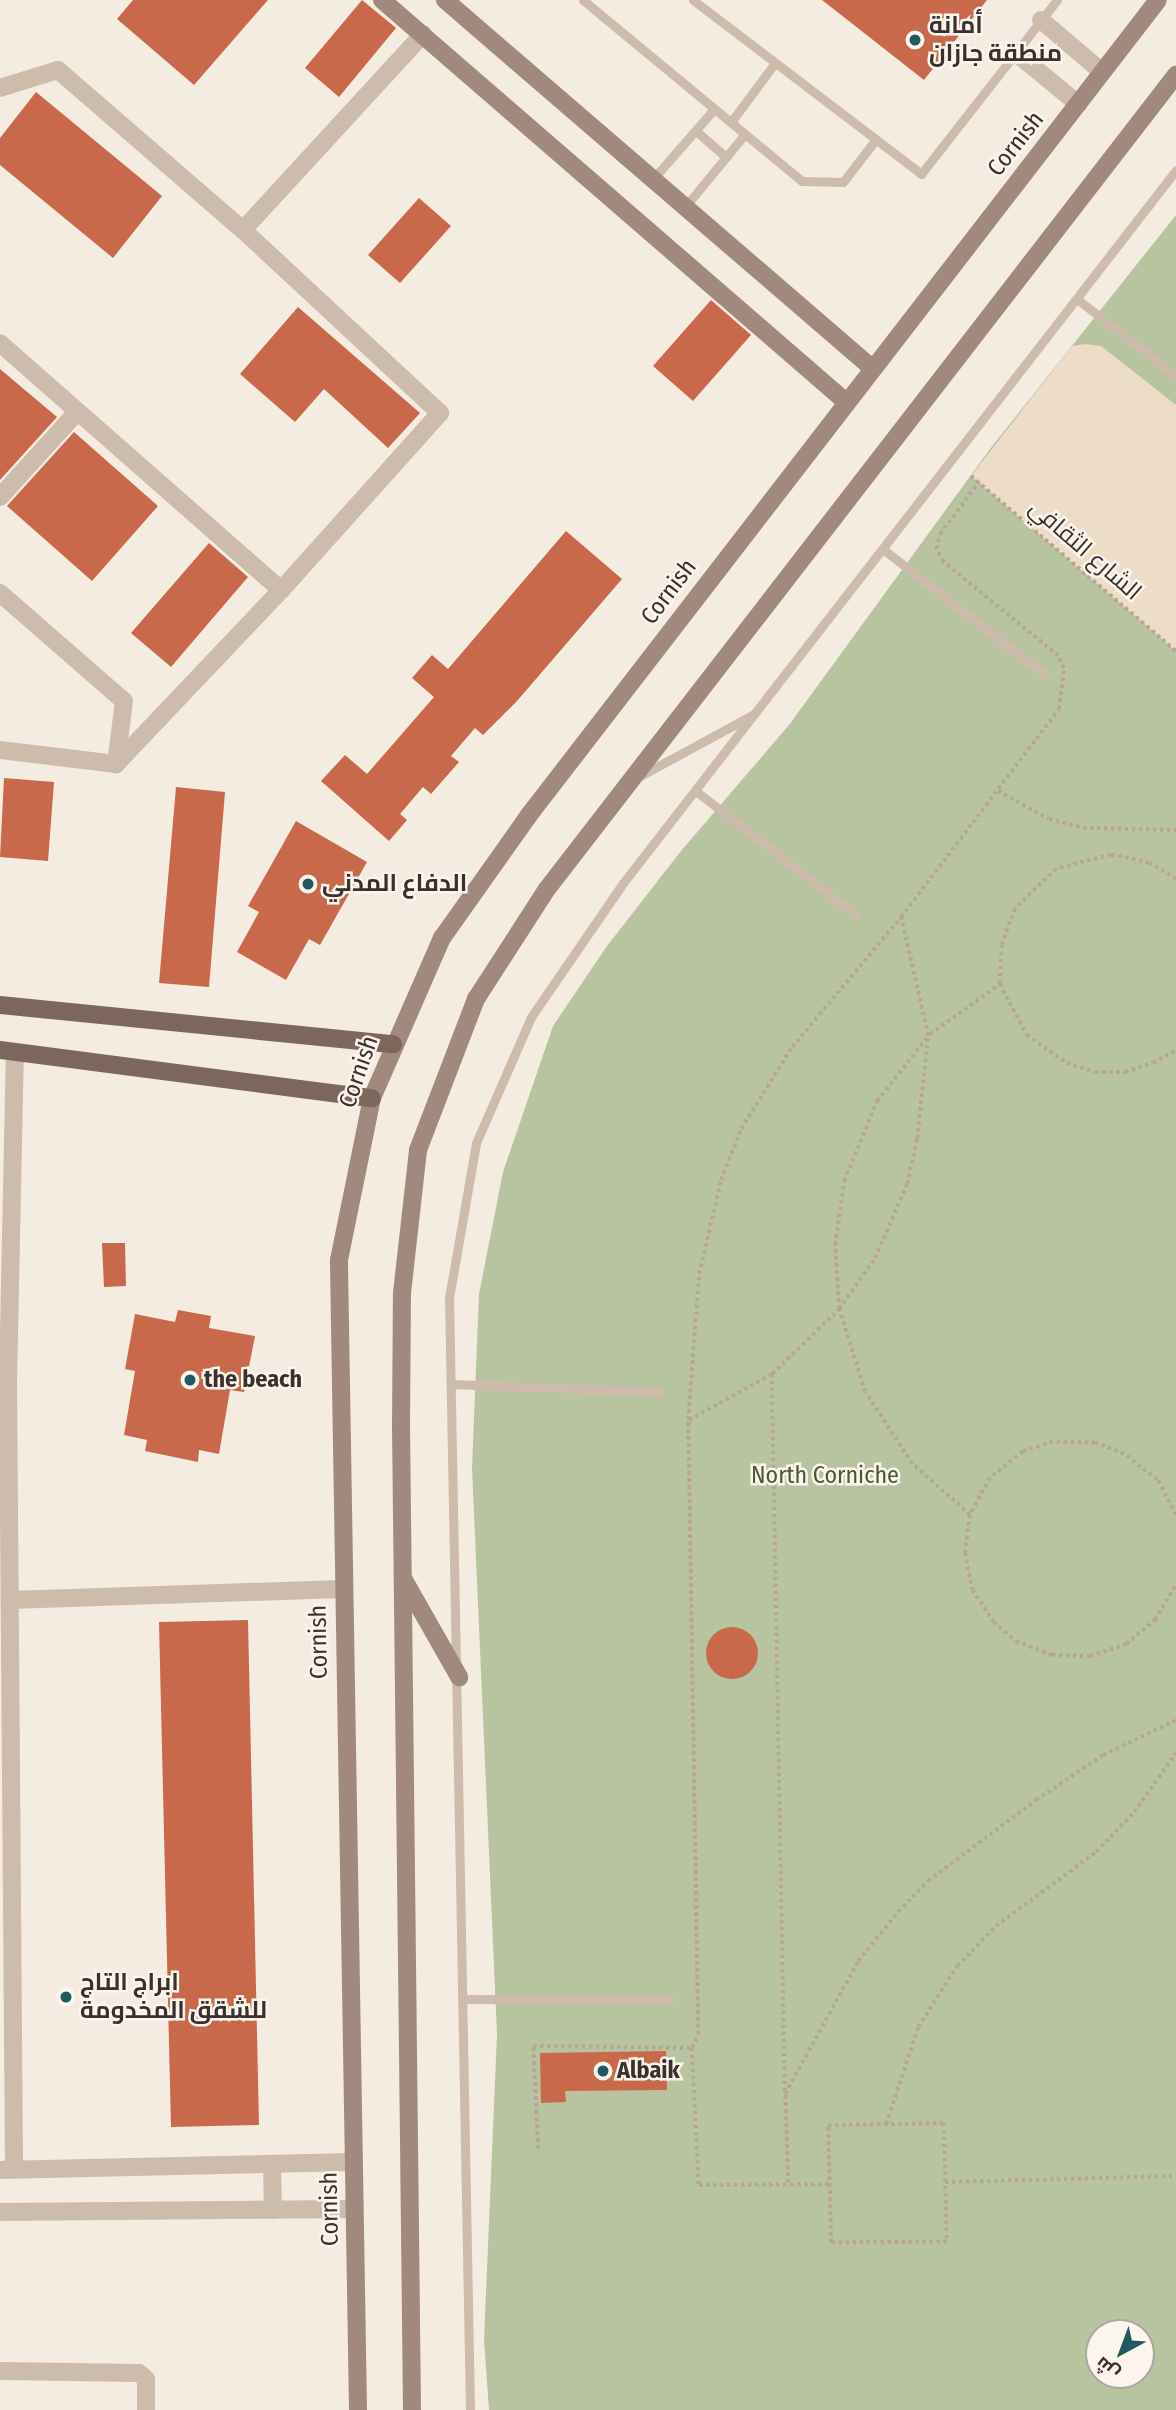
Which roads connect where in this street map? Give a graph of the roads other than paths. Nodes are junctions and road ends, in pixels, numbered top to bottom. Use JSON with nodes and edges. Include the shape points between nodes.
{"nodes":[{"id":1,"x":382,"y":0,"type":"edge"},
{"id":2,"x":445,"y":0,"type":"edge"},
{"id":3,"x":583,"y":0,"type":"edge"},
{"id":4,"x":693,"y":0,"type":"edge"},
{"id":5,"x":1057,"y":0,"type":"edge"},
{"id":6,"x":1158,"y":0,"type":"edge"},
{"id":7,"x":1041,"y":20,"type":"junction"},
{"id":8,"x":422,"y":34,"type":"junction"},
{"id":9,"x":1015,"y":52,"type":"junction"},
{"id":10,"x":775,"y":63,"type":"junction"},
{"id":11,"x":1102,"y":72,"type":"junction"},
{"id":12,"x":1176,"y":75,"type":"edge"},
{"id":13,"x":0,"y":88,"type":"edge"},
{"id":14,"x":1078,"y":104,"type":"junction"},
{"id":15,"x":714,"y":109,"type":"junction"},
{"id":16,"x":731,"y":121,"type":"junction"},
{"id":17,"x":695,"y":131,"type":"junction"},
{"id":18,"x":744,"y":134,"type":"junction"},
{"id":19,"x":876,"y":139,"type":"junction"},
{"id":20,"x":726,"y":157,"type":"junction"},
{"id":21,"x":1176,"y":170,"type":"edge"},
{"id":22,"x":653,"y":179,"type":"junction"},
{"id":23,"x":685,"y":207,"type":"junction"},
{"id":24,"x":243,"y":230,"type":"junction"},
{"id":25,"x":1077,"y":299,"type":"junction"},
{"id":26,"x":0,"y":343,"type":"edge"},
{"id":27,"x":872,"y":368,"type":"junction"},
{"id":28,"x":1176,"y":376,"type":"edge"},
{"id":29,"x":846,"y":401,"type":"junction"},
{"id":30,"x":77,"y":412,"type":"junction"},
{"id":31,"x":0,"y":497,"type":"edge"},
{"id":32,"x":884,"y":550,"type":"junction"},
{"id":33,"x":281,"y":590,"type":"junction"},
{"id":34,"x":0,"y":593,"type":"edge"},
{"id":35,"x":1045,"y":675,"type":"dead end"},
{"id":36,"x":758,"y":711,"type":"junction"},
{"id":37,"x":0,"y":750,"type":"edge"},
{"id":38,"x":116,"y":764,"type":"junction"},
{"id":39,"x":630,"y":782,"type":"junction"},
{"id":40,"x":697,"y":792,"type":"junction"},
{"id":41,"x":856,"y":915,"type":"dead end"},
{"id":42,"x":0,"y":1005,"type":"edge"},
{"id":43,"x":393,"y":1044,"type":"junction"},
{"id":44,"x":8,"y":1051,"type":"edge"},
{"id":45,"x":372,"y":1098,"type":"junction"},
{"id":46,"x":4,"y":1381,"type":"edge"},
{"id":47,"x":452,"y":1384,"type":"junction"},
{"id":48,"x":660,"y":1392,"type":"dead end"},
{"id":49,"x":402,"y":1576,"type":"junction"},
{"id":50,"x":342,"y":1589,"type":"junction"},
{"id":51,"x":10,"y":1600,"type":"junction"},
{"id":52,"x":459,"y":1677,"type":"junction"},
{"id":53,"x":462,"y":1998,"type":"junction"},
{"id":54,"x":671,"y":2000,"type":"dead end"},
{"id":55,"x":353,"y":2162,"type":"junction"},
{"id":56,"x":272,"y":2164,"type":"junction"},
{"id":57,"x":7,"y":2169,"type":"edge"},
{"id":58,"x":354,"y":2209,"type":"junction"},
{"id":59,"x":272,"y":2210,"type":"junction"},
{"id":60,"x":0,"y":2212,"type":"edge"},
{"id":61,"x":0,"y":2371,"type":"edge"},
{"id":62,"x":146,"y":2410,"type":"edge"},
{"id":63,"x":358,"y":2410,"type":"edge"},
{"id":64,"x":412,"y":2410,"type":"edge"},
{"id":65,"x":470,"y":2410,"type":"edge"}],
"edges":[{"from":1,"to":8,"type":"main road"},
{"from":2,"to":22,"type":"main road"},
{"from":3,"to":15,"type":"lane"},
{"from":4,"to":10,"type":"lane"},
{"from":5,"to":7,"type":"lane"},
{"from":6,"to":11,"type":"main road","name":"Cornish"},
{"from":7,"to":9,"type":"lane"},
{"from":7,"to":11,"type":"street"},
{"from":8,"to":24,"type":"street"},
{"from":8,"to":29,"type":"main road"},
{"from":9,"to":14,"type":"street"},
{"from":9,"to":19,"type":"lane","via":[[920,174]]},
{"from":10,"to":16,"type":"lane"},
{"from":10,"to":19,"type":"lane"},
{"from":11,"to":14,"type":"main road","name":"Cornish"},
{"from":12,"to":39,"type":"main road"},
{"from":13,"to":24,"type":"street","via":[[58,69]]},
{"from":14,"to":27,"type":"main road","name":"Cornish"},
{"from":15,"to":16,"type":"lane"},
{"from":15,"to":17,"type":"lane"},
{"from":16,"to":18,"type":"lane"},
{"from":17,"to":20,"type":"lane"},
{"from":17,"to":22,"type":"lane"},
{"from":18,"to":19,"type":"lane","via":[[802,181],[843,182]]},
{"from":18,"to":20,"type":"lane"},
{"from":20,"to":23,"type":"lane"},
{"from":21,"to":25,"type":"lane"},
{"from":22,"to":23,"type":"main road"},
{"from":23,"to":27,"type":"main road"},
{"from":24,"to":33,"type":"street","via":[[440,413]]},
{"from":25,"to":28,"type":"lane"},
{"from":25,"to":32,"type":"lane"},
{"from":26,"to":30,"type":"street"},
{"from":27,"to":29,"type":"main road","name":"Cornish"},
{"from":29,"to":43,"type":"main road","name":"Cornish","via":[[442,938]]},
{"from":30,"to":31,"type":"street"},
{"from":30,"to":33,"type":"street"},
{"from":32,"to":35,"type":"lane"},
{"from":32,"to":36,"type":"lane"},
{"from":33,"to":38,"type":"street"},
{"from":34,"to":38,"type":"street","via":[[124,701]]},
{"from":36,"to":39,"type":"lane"},
{"from":36,"to":40,"type":"lane"},
{"from":37,"to":38,"type":"street"},
{"from":39,"to":49,"type":"main road","via":[[547,889],[476,999],[418,1150],[402,1293]]},
{"from":40,"to":41,"type":"lane"},
{"from":40,"to":47,"type":"lane","via":[[623,883],[531,1017],[476,1143],[449,1298]]},
{"from":42,"to":43,"type":"main road"},
{"from":43,"to":45,"type":"main road","name":"Cornish"},
{"from":44,"to":45,"type":"main road"},
{"from":44,"to":46,"type":"street"},
{"from":45,"to":50,"type":"main road","name":"Cornish","via":[[340,1259]]},
{"from":46,"to":51,"type":"street"},
{"from":47,"to":48,"type":"lane"},
{"from":47,"to":52,"type":"lane"},
{"from":49,"to":52,"type":"main road"},
{"from":49,"to":64,"type":"main road"},
{"from":50,"to":51,"type":"street"},
{"from":50,"to":55,"type":"main road","name":"Cornish"},
{"from":51,"to":57,"type":"street"},
{"from":52,"to":53,"type":"lane"},
{"from":53,"to":54,"type":"lane"},
{"from":53,"to":65,"type":"lane"},
{"from":55,"to":56,"type":"street"},
{"from":55,"to":58,"type":"main road","name":"Cornish"},
{"from":56,"to":57,"type":"street"},
{"from":56,"to":59,"type":"street"},
{"from":58,"to":59,"type":"street"},
{"from":58,"to":63,"type":"main road","name":"Cornish"},
{"from":59,"to":60,"type":"street"},
{"from":61,"to":62,"type":"street","via":[[139,2373],[146,2379]]}]}
